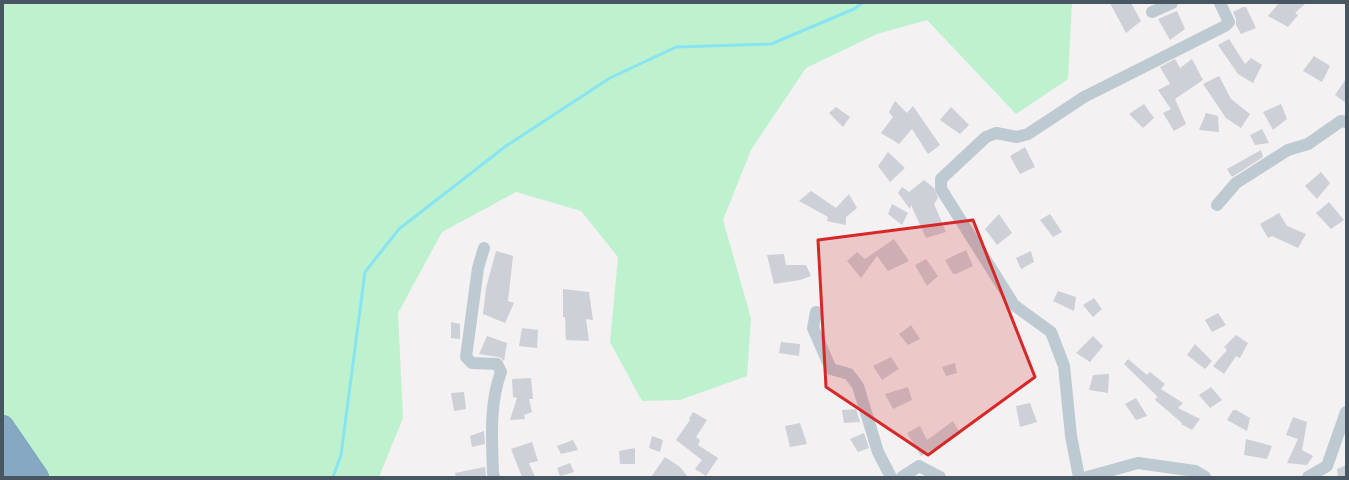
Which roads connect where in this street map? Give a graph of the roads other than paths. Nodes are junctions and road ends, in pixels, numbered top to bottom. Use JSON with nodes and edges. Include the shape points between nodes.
{"nodes":[{"id":1,"x":1172,"y":3,"type":"edge"},
{"id":2,"x":1220,"y":3,"type":"edge"},
{"id":3,"x":1152,"y":12,"type":"dead end"},
{"id":4,"x":1346,"y":122,"type":"edge"},
{"id":5,"x":1217,"y":205,"type":"dead end"},
{"id":6,"x":484,"y":248,"type":"dead end"},
{"id":7,"x":816,"y":312,"type":"dead end"},
{"id":8,"x":1346,"y":412,"type":"edge"},
{"id":9,"x":3,"y":426,"type":"edge"},
{"id":10,"x":3,"y":457,"type":"edge"},
{"id":11,"x":1104,"y":475,"type":"edge"},
{"id":12,"x":16,"y":477,"type":"edge"},
{"id":13,"x":38,"y":477,"type":"edge"},
{"id":14,"x":494,"y":477,"type":"edge"},
{"id":15,"x":891,"y":477,"type":"edge"},
{"id":16,"x":902,"y":477,"type":"edge"},
{"id":17,"x":940,"y":477,"type":"edge"},
{"id":18,"x":1079,"y":477,"type":"edge"},
{"id":19,"x":1087,"y":477,"type":"edge"},
{"id":20,"x":1205,"y":477,"type":"edge"},
{"id":21,"x":1308,"y":477,"type":"edge"}],
"edges":[{"from":1,"to":3,"type":"street"},
{"from":2,"to":18,"type":"street","via":[[1229,22],[1225,26],[1084,97],[1028,134],[1017,138],[996,133],[986,136],[941,179],[941,189],[1014,305],[1051,332],[1064,366],[1071,436]]},
{"from":4,"to":5,"type":"street","via":[[1340,121],[1308,144],[1288,150],[1236,183]]},
{"from":6,"to":14,"type":"street","via":[[478,268],[466,357],[472,364],[497,364],[501,372],[495,387],[492,434]]},
{"from":7,"to":15,"type":"street","via":[[813,328],[831,369],[849,374],[858,386],[878,452]]},
{"from":8,"to":21,"type":"street","via":[[1327,466]]},
{"from":9,"to":13,"type":"highway"},
{"from":10,"to":12,"type":"highway"},
{"from":11,"to":19,"type":"street"},
{"from":11,"to":20,"type":"street","via":[[1138,463],[1195,471]]},
{"from":16,"to":17,"type":"street","via":[[919,466]]}]}
